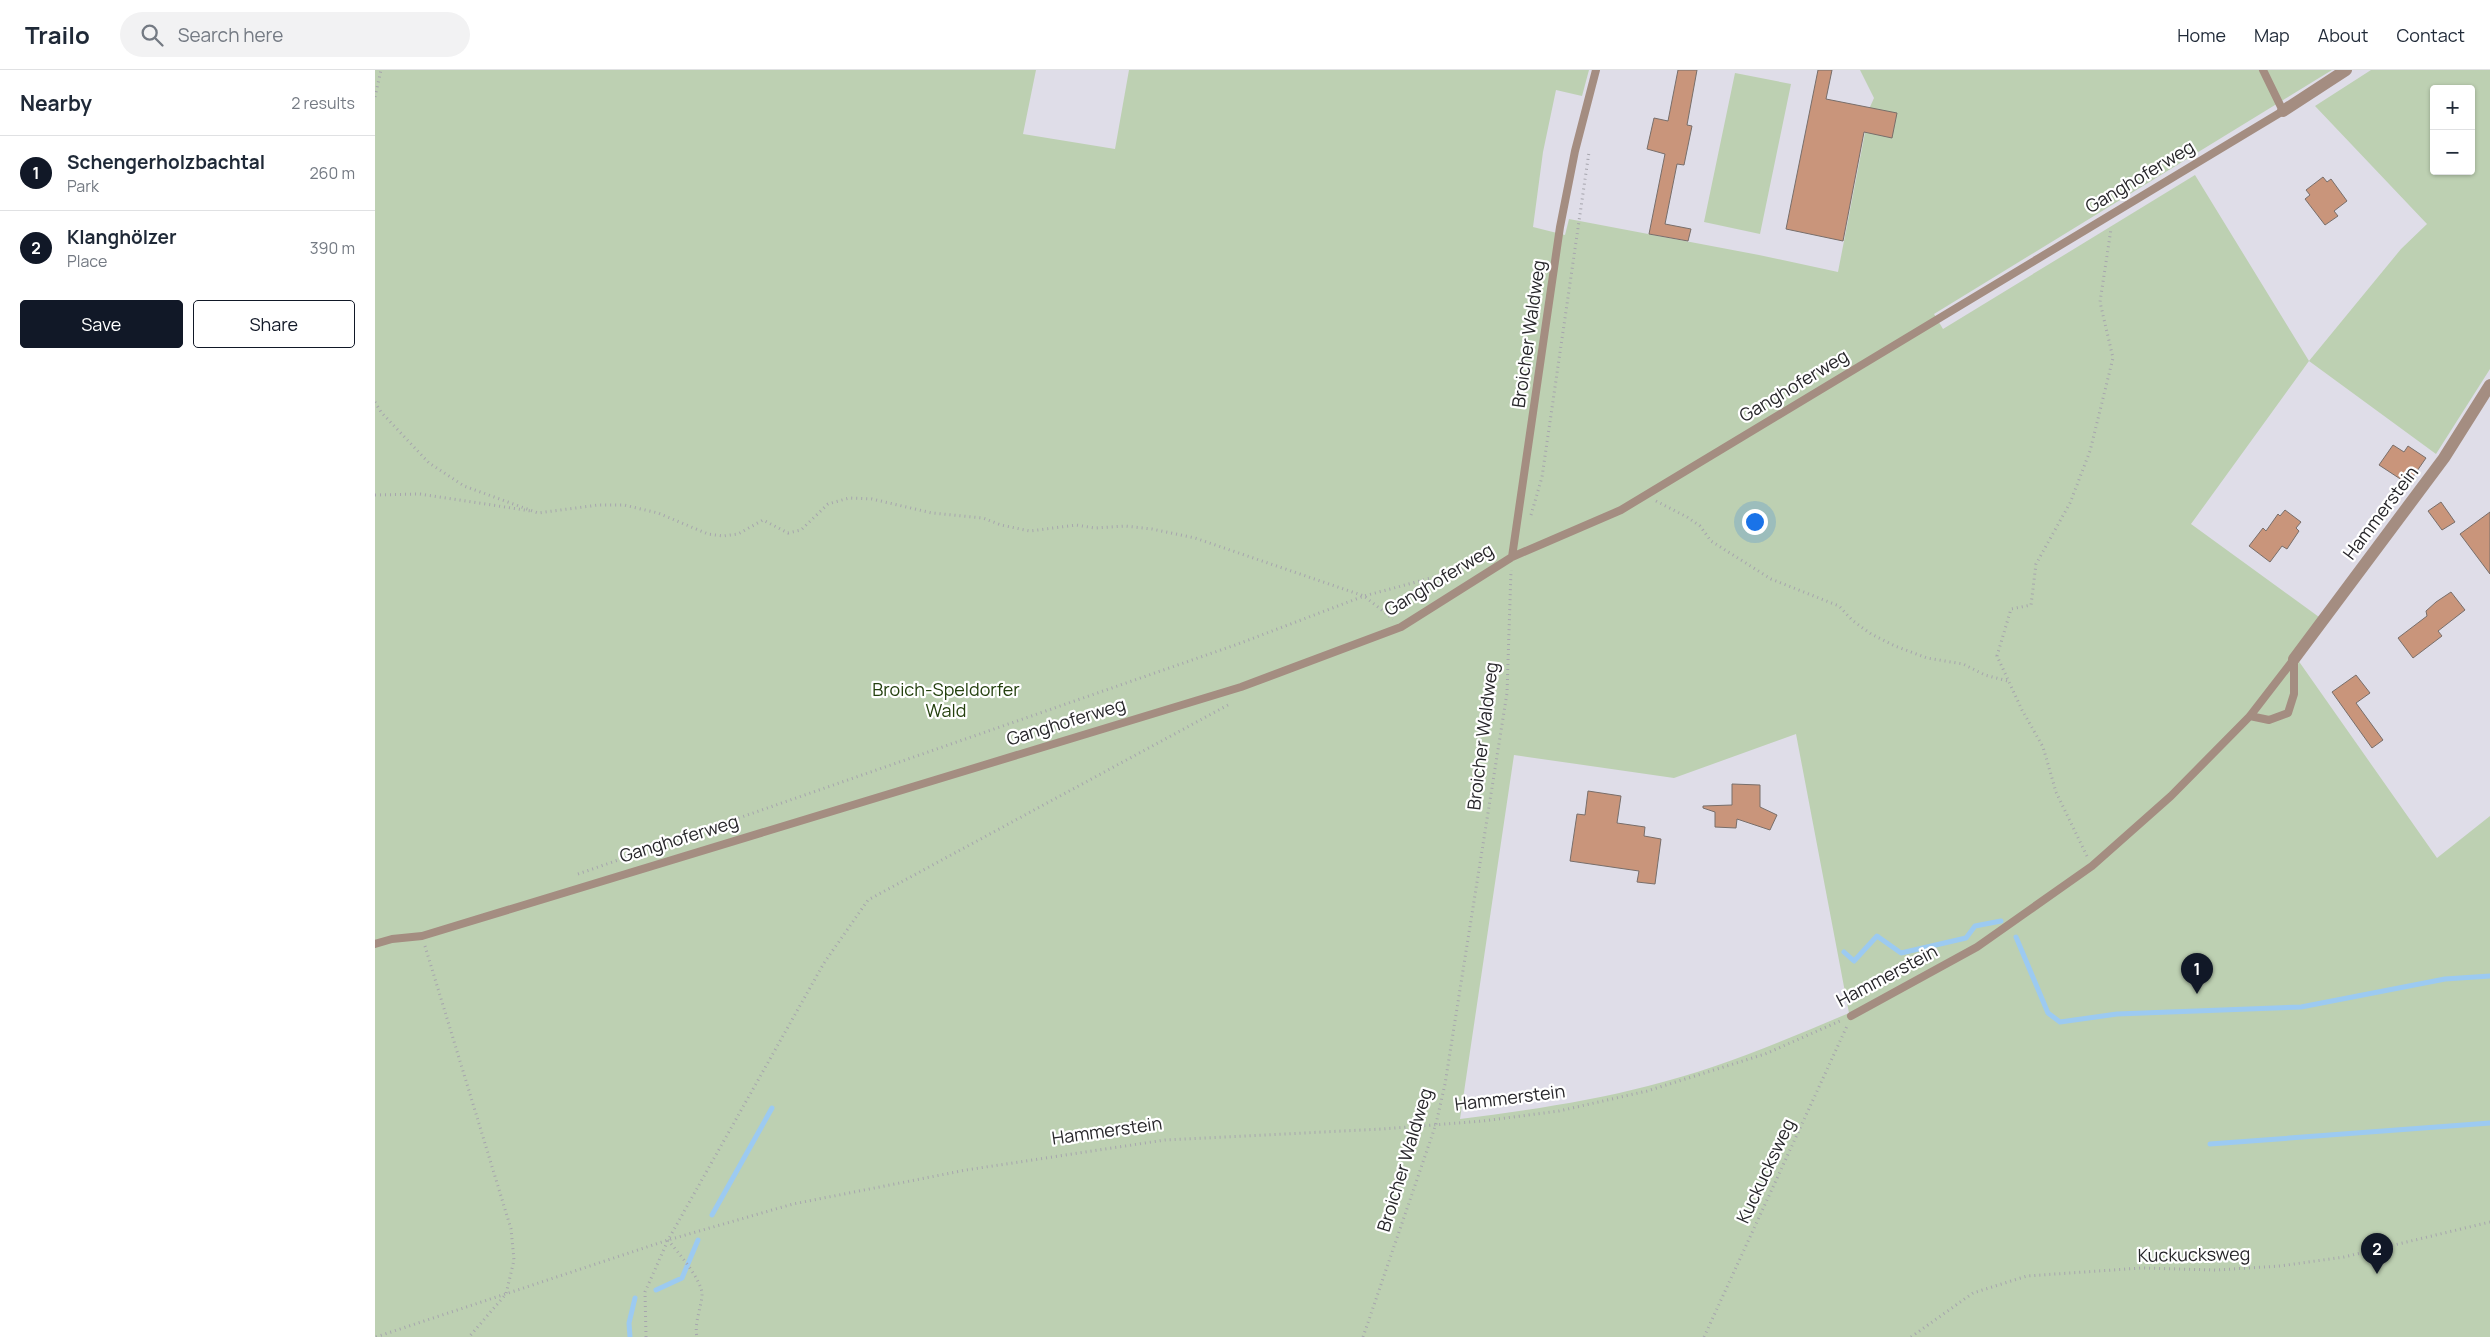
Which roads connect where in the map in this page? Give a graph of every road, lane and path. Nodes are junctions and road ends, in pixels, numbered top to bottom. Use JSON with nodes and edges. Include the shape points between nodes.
{"nodes":[{"id":1,"x":381,"y":70,"type":"edge"},
{"id":2,"x":1596,"y":70,"type":"edge"},
{"id":3,"x":2263,"y":70,"type":"edge"},
{"id":4,"x":2346,"y":70,"type":"edge"},
{"id":5,"x":375,"y":96,"type":"edge"},
{"id":6,"x":2283,"y":111,"type":"junction"},
{"id":7,"x":1589,"y":151,"type":"dead end"},
{"id":8,"x":2113,"y":215,"type":"junction"},
{"id":9,"x":2490,"y":385,"type":"edge"},
{"id":10,"x":375,"y":402,"type":"edge"},
{"id":11,"x":375,"y":496,"type":"edge"},
{"id":12,"x":1644,"y":497,"type":"junction"},
{"id":13,"x":538,"y":513,"type":"junction"},
{"id":14,"x":1530,"y":519,"type":"dead end"},
{"id":15,"x":1511,"y":557,"type":"junction"},
{"id":16,"x":1473,"y":566,"type":"dead end"},
{"id":17,"x":1364,"y":596,"type":"junction"},
{"id":18,"x":1401,"y":627,"type":"junction"},
{"id":19,"x":2293,"y":659,"type":"junction"},
{"id":20,"x":2008,"y":681,"type":"junction"},
{"id":21,"x":1241,"y":687,"type":"junction"},
{"id":22,"x":2250,"y":716,"type":"junction"},
{"id":23,"x":2091,"y":866,"type":"junction"},
{"id":24,"x":571,"y":877,"type":"dead end"},
{"id":25,"x":422,"y":936,"type":"junction"},
{"id":26,"x":375,"y":944,"type":"edge"},
{"id":27,"x":1851,"y":1016,"type":"junction"},
{"id":28,"x":1436,"y":1124,"type":"junction"},
{"id":29,"x":2490,"y":1222,"type":"edge"},
{"id":30,"x":668,"y":1240,"type":"junction"},
{"id":31,"x":506,"y":1294,"type":"junction"},
{"id":32,"x":376,"y":1337,"type":"edge"},
{"id":33,"x":469,"y":1337,"type":"edge"},
{"id":34,"x":646,"y":1337,"type":"edge"},
{"id":35,"x":697,"y":1337,"type":"edge"},
{"id":36,"x":1363,"y":1337,"type":"edge"},
{"id":37,"x":1704,"y":1337,"type":"edge"},
{"id":38,"x":1911,"y":1337,"type":"edge"}],
"edges":[{"from":1,"to":5,"type":"path"},
{"from":2,"to":15,"type":"lane","name":"Broicher Waldweg","via":[[1560,227]]},
{"from":3,"to":6,"type":"lane"},
{"from":4,"to":6,"type":"street","name":"Ganghoferweg"},
{"from":6,"to":8,"type":"lane","name":"Ganghoferweg"},
{"from":7,"to":14,"type":"path","via":[[1542,476]]},
{"from":8,"to":12,"type":"lane","name":"Ganghoferweg"},
{"from":8,"to":20,"type":"path","via":[[2100,302],[2113,358],[2091,451],[2071,502],[2036,564],[2031,605],[2011,609],[1997,656]]},
{"from":9,"to":19,"type":"street","name":"Hammerstein","via":[[2444,458]]},
{"from":10,"to":13,"type":"path","via":[[429,463],[464,486]]},
{"from":11,"to":13,"type":"path","via":[[420,494]]},
{"from":12,"to":15,"type":"lane","name":"Ganghoferweg"},
{"from":12,"to":20,"type":"path","via":[[1687,516],[1711,541],[1771,579],[1839,606],[1852,620],[1879,638],[1927,658],[1963,664],[1985,675]]},
{"from":13,"to":17,"type":"path","via":[[624,505],[659,514],[708,534],[723,536],[738,534],[763,520],[788,533],[801,530],[829,504],[849,498],[872,499],[932,513],[983,518],[1030,531],[1076,525],[1152,528],[1195,538]]},
{"from":15,"to":18,"type":"lane","name":"Ganghoferweg"},
{"from":15,"to":28,"type":"path","name":"Broicher Waldweg","via":[[1507,693]]},
{"from":16,"to":17,"type":"path"},
{"from":17,"to":18,"type":"path"},
{"from":17,"to":24,"type":"path","via":[[1238,644]]},
{"from":18,"to":21,"type":"lane","name":"Ganghoferweg"},
{"from":19,"to":22,"type":"lane","name":"Hammerstein"},
{"from":19,"to":22,"type":"lane","via":[[2293,694],[2288,713],[2269,720]]},
{"from":20,"to":23,"type":"path","via":[[2043,747],[2057,792]]},
{"from":21,"to":25,"type":"lane","name":"Ganghoferweg"},
{"from":21,"to":30,"type":"path","via":[[1232,703],[868,900],[824,963]]},
{"from":22,"to":23,"type":"lane","name":"Hammerstein","via":[[2171,796]]},
{"from":23,"to":27,"type":"lane","name":"Hammerstein","via":[[1977,947]]},
{"from":25,"to":26,"type":"lane","name":"Ganghoferweg"},
{"from":25,"to":31,"type":"path","via":[[511,1229],[514,1260]]},
{"from":27,"to":28,"type":"path","name":"Hammerstein","via":[[1765,1054],[1647,1091],[1559,1111]]},
{"from":27,"to":37,"type":"path","name":"Kuckucksweg"},
{"from":28,"to":30,"type":"path","name":"Hammerstein","via":[[1165,1140],[965,1170],[793,1204]]},
{"from":28,"to":36,"type":"path","name":"Broicher Waldweg"},
{"from":29,"to":38,"type":"path","name":"Kuckucksweg","via":[[2344,1257],[2280,1266],[2217,1270],[2141,1268],[2027,1276],[1973,1293]]},
{"from":30,"to":31,"type":"path","name":"Hammerstein"},
{"from":30,"to":34,"type":"path","via":[[645,1292]]},
{"from":30,"to":35,"type":"path","via":[[703,1293],[697,1317]]},
{"from":31,"to":32,"type":"path","name":"Hammerstein"},
{"from":31,"to":33,"type":"path"}]}
